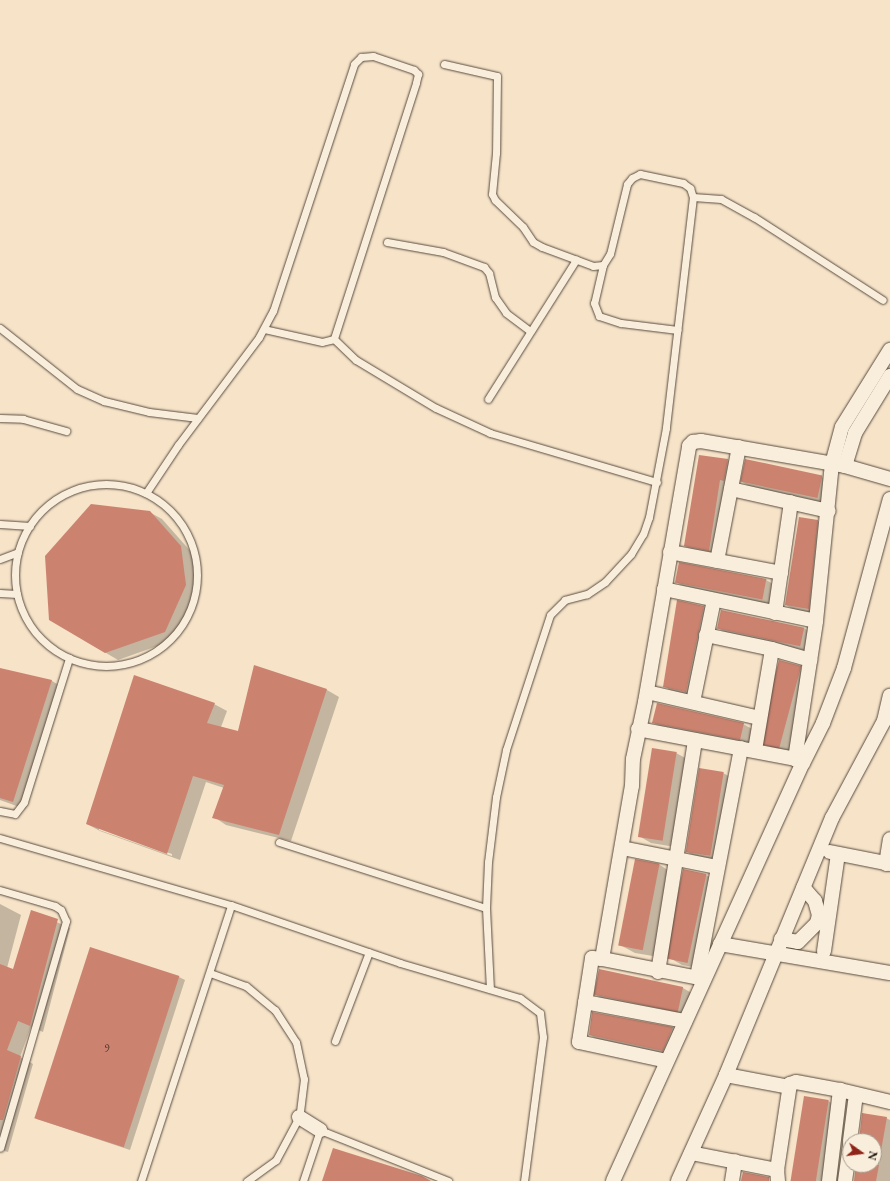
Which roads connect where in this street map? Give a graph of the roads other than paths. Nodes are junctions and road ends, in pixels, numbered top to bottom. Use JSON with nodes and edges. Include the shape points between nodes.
{"nodes":[{"id":1,"x":444,"y":64,"type":"dead end"},
{"id":2,"x":693,"y":197,"type":"junction"},
{"id":3,"x":387,"y":242,"type":"dead end"},
{"id":4,"x":576,"y":260,"type":"junction"},
{"id":5,"x":603,"y":265,"type":"junction"},
{"id":6,"x":883,"y":300,"type":"dead end"},
{"id":7,"x":0,"y":328,"type":"edge"},
{"id":8,"x":264,"y":329,"type":"junction"},
{"id":9,"x":678,"y":330,"type":"junction"},
{"id":10,"x":530,"y":331,"type":"junction"},
{"id":11,"x":334,"y":339,"type":"junction"},
{"id":12,"x":890,"y":350,"type":"edge"},
{"id":13,"x":890,"y":376,"type":"edge"},
{"id":14,"x":488,"y":399,"type":"dead end"},
{"id":15,"x":0,"y":418,"type":"edge"},
{"id":16,"x":198,"y":418,"type":"junction"},
{"id":17,"x":66,"y":431,"type":"dead end"},
{"id":18,"x":738,"y":447,"type":"junction"},
{"id":19,"x":838,"y":465,"type":"junction"},
{"id":20,"x":890,"y":479,"type":"edge"},
{"id":21,"x":657,"y":482,"type":"junction"},
{"id":22,"x":731,"y":489,"type":"junction"},
{"id":23,"x":146,"y":493,"type":"junction"},
{"id":24,"x":890,"y":499,"type":"edge"},
{"id":25,"x":791,"y":502,"type":"junction"},
{"id":26,"x":829,"y":512,"type":"junction"},
{"id":27,"x":0,"y":524,"type":"edge"},
{"id":28,"x":30,"y":526,"type":"junction"},
{"id":29,"x":18,"y":552,"type":"junction"},
{"id":30,"x":670,"y":552,"type":"junction"},
{"id":31,"x":0,"y":559,"type":"edge"},
{"id":32,"x":718,"y":561,"type":"junction"},
{"id":33,"x":781,"y":573,"type":"junction"},
{"id":34,"x":664,"y":589,"type":"junction"},
{"id":35,"x":0,"y":593,"type":"edge"},
{"id":36,"x":17,"y":594,"type":"junction"},
{"id":37,"x":714,"y":600,"type":"junction"},
{"id":38,"x":775,"y":613,"type":"junction"},
{"id":39,"x":816,"y":621,"type":"junction"},
{"id":40,"x":706,"y":635,"type":"junction"},
{"id":41,"x":772,"y":649,"type":"junction"},
{"id":42,"x":69,"y":658,"type":"junction"},
{"id":43,"x":810,"y":660,"type":"junction"},
{"id":44,"x":647,"y":692,"type":"junction"},
{"id":45,"x":890,"y":696,"type":"edge"},
{"id":46,"x":693,"y":702,"type":"junction"},
{"id":47,"x":760,"y":718,"type":"junction"},
{"id":48,"x":638,"y":729,"type":"junction"},
{"id":49,"x":695,"y":740,"type":"junction"},
{"id":50,"x":741,"y":748,"type":"junction"},
{"id":51,"x":754,"y":750,"type":"junction"},
{"id":52,"x":799,"y":761,"type":"junction"},
{"id":53,"x":0,"y":811,"type":"edge"},
{"id":54,"x":0,"y":838,"type":"edge"},
{"id":55,"x":890,"y":839,"type":"edge"},
{"id":56,"x":279,"y":842,"type":"dead end"},
{"id":57,"x":622,"y":848,"type":"junction"},
{"id":58,"x":818,"y":851,"type":"junction"},
{"id":59,"x":838,"y":854,"type":"junction"},
{"id":60,"x":675,"y":859,"type":"junction"},
{"id":61,"x":888,"y":864,"type":"edge"},
{"id":62,"x":716,"y":867,"type":"junction"},
{"id":63,"x":803,"y":887,"type":"junction"},
{"id":64,"x":0,"y":890,"type":"edge"},
{"id":65,"x":231,"y":905,"type":"junction"},
{"id":66,"x":486,"y":908,"type":"junction"},
{"id":67,"x":781,"y":939,"type":"junction"},
{"id":68,"x":720,"y":944,"type":"junction"},
{"id":69,"x":824,"y":951,"type":"dead end"},
{"id":70,"x":369,"y":952,"type":"junction"},
{"id":71,"x":775,"y":954,"type":"junction"},
{"id":72,"x":602,"y":960,"type":"junction"},
{"id":73,"x":658,"y":972,"type":"junction"},
{"id":74,"x":210,"y":973,"type":"junction"},
{"id":75,"x":890,"y":973,"type":"edge"},
{"id":76,"x":701,"y":978,"type":"junction"},
{"id":77,"x":490,"y":989,"type":"junction"},
{"id":78,"x":585,"y":1002,"type":"junction"},
{"id":79,"x":686,"y":1021,"type":"junction"},
{"id":80,"x":335,"y":1040,"type":"dead end"},
{"id":81,"x":667,"y":1061,"type":"junction"},
{"id":82,"x":726,"y":1075,"type":"junction"},
{"id":83,"x":789,"y":1086,"type":"junction"},
{"id":84,"x":840,"y":1090,"type":"junction"},
{"id":85,"x":856,"y":1094,"type":"junction"},
{"id":86,"x":890,"y":1102,"type":"edge"},
{"id":87,"x":299,"y":1117,"type":"junction"},
{"id":88,"x":320,"y":1130,"type":"junction"},
{"id":89,"x":851,"y":1133,"type":"edge"},
{"id":90,"x":0,"y":1148,"type":"edge"},
{"id":91,"x":691,"y":1153,"type":"junction"},
{"id":92,"x":735,"y":1162,"type":"junction"},
{"id":93,"x":778,"y":1175,"type":"edge"},
{"id":94,"x":141,"y":1181,"type":"edge"},
{"id":95,"x":247,"y":1181,"type":"edge"},
{"id":96,"x":303,"y":1181,"type":"edge"},
{"id":97,"x":448,"y":1181,"type":"edge"},
{"id":98,"x":524,"y":1181,"type":"edge"},
{"id":99,"x":613,"y":1181,"type":"edge"},
{"id":100,"x":678,"y":1181,"type":"edge"},
{"id":101,"x":732,"y":1181,"type":"edge"},
{"id":102,"x":829,"y":1181,"type":"edge"}],
"edges":[{"from":1,"to":4,"type":"lane","via":[[497,76],[496,154],[492,194],[523,227],[533,242]]},
{"from":2,"to":5,"type":"lane","via":[[690,188],[683,183],[640,174],[632,178],[627,184],[610,254]]},
{"from":2,"to":6,"type":"lane","via":[[721,199],[754,217]]},
{"from":2,"to":9,"type":"lane"},
{"from":3,"to":10,"type":"lane","via":[[443,252],[484,267],[496,298],[506,314]]},
{"from":4,"to":5,"type":"lane","via":[[593,266]]},
{"from":4,"to":10,"type":"lane"},
{"from":5,"to":9,"type":"lane","via":[[594,303],[599,316],[621,323]]},
{"from":7,"to":16,"type":"lane","via":[[77,389],[104,401],[149,412]]},
{"from":8,"to":11,"type":"lane","via":[[322,342]]},
{"from":8,"to":11,"type":"lane","via":[[285,275],[350,71],[357,59],[373,56],[414,70],[418,78]]},
{"from":8,"to":16,"type":"lane"},
{"from":9,"to":21,"type":"lane"},
{"from":10,"to":14,"type":"lane"},
{"from":11,"to":21,"type":"lane","via":[[356,360],[436,408],[490,433]]},
{"from":12,"to":19,"type":"street","via":[[842,427]]},
{"from":13,"to":19,"type":"street"},
{"from":15,"to":17,"type":"lane","via":[[23,419]]},
{"from":16,"to":23,"type":"lane"},
{"from":18,"to":19,"type":"street"},
{"from":18,"to":22,"type":"street"},
{"from":18,"to":30,"type":"street","via":[[701,441],[693,442],[689,446]]},
{"from":19,"to":20,"type":"street"},
{"from":19,"to":26,"type":"street"},
{"from":21,"to":66,"type":"lane","via":[[644,534],[631,554],[597,589],[565,600],[557,606],[545,627],[506,750],[496,797],[488,862]]},
{"from":22,"to":25,"type":"street"},
{"from":22,"to":32,"type":"street"},
{"from":23,"to":28,"type":"lane","via":[[108,484],[82,488],[58,498]]},
{"from":23,"to":42,"type":"lane","via":[[172,514],[190,542],[196,568],[190,607],[168,641],[140,659],[108,666],[81,663]]},
{"from":24,"to":52,"type":"street","via":[[844,668],[823,723]]},
{"from":25,"to":26,"type":"street"},
{"from":25,"to":33,"type":"street"},
{"from":26,"to":39,"type":"street"},
{"from":27,"to":28,"type":"lane"},
{"from":28,"to":29,"type":"lane"},
{"from":29,"to":31,"type":"lane"},
{"from":29,"to":36,"type":"lane"},
{"from":30,"to":32,"type":"street"},
{"from":30,"to":34,"type":"street"},
{"from":32,"to":33,"type":"street"},
{"from":33,"to":38,"type":"street"},
{"from":34,"to":37,"type":"street"},
{"from":34,"to":44,"type":"street"},
{"from":35,"to":36,"type":"lane"},
{"from":36,"to":42,"type":"lane","via":[[24,614],[35,632],[56,651]]},
{"from":37,"to":38,"type":"street"},
{"from":37,"to":40,"type":"street"},
{"from":38,"to":39,"type":"street"},
{"from":39,"to":43,"type":"street"},
{"from":40,"to":41,"type":"street"},
{"from":40,"to":46,"type":"street"},
{"from":41,"to":43,"type":"street"},
{"from":41,"to":47,"type":"street"},
{"from":42,"to":53,"type":"lane","via":[[24,802],[15,814]]},
{"from":43,"to":52,"type":"street"},
{"from":44,"to":46,"type":"street"},
{"from":44,"to":48,"type":"street"},
{"from":45,"to":58,"type":"street","via":[[884,720],[832,818]]},
{"from":46,"to":47,"type":"street"},
{"from":47,"to":51,"type":"street"},
{"from":48,"to":49,"type":"street"},
{"from":48,"to":57,"type":"street"},
{"from":49,"to":50,"type":"street"},
{"from":49,"to":60,"type":"street"},
{"from":50,"to":51,"type":"street"},
{"from":50,"to":62,"type":"street"},
{"from":51,"to":52,"type":"street"},
{"from":52,"to":68,"type":"street"},
{"from":54,"to":65,"type":"lane"},
{"from":55,"to":61,"type":"street"},
{"from":56,"to":66,"type":"lane"},
{"from":57,"to":60,"type":"street"},
{"from":57,"to":72,"type":"street"},
{"from":58,"to":59,"type":"street"},
{"from":58,"to":63,"type":"street"},
{"from":59,"to":61,"type":"street"},
{"from":59,"to":69,"type":"street"},
{"from":60,"to":62,"type":"street"},
{"from":60,"to":73,"type":"street"},
{"from":62,"to":76,"type":"street"},
{"from":63,"to":67,"type":"street"},
{"from":63,"to":67,"type":"street","via":[[814,901],[819,914],[817,923],[798,942]]},
{"from":64,"to":90,"type":"lane","via":[[55,906],[61,910],[66,921]]},
{"from":65,"to":70,"type":"lane"},
{"from":65,"to":74,"type":"lane"},
{"from":66,"to":77,"type":"lane"},
{"from":67,"to":71,"type":"street"},
{"from":68,"to":71,"type":"street"},
{"from":68,"to":76,"type":"street"},
{"from":70,"to":77,"type":"lane"},
{"from":70,"to":80,"type":"lane"},
{"from":71,"to":75,"type":"street"},
{"from":71,"to":82,"type":"street"},
{"from":72,"to":73,"type":"street"},
{"from":72,"to":78,"type":"street","via":[[592,958]]},
{"from":73,"to":76,"type":"street"},
{"from":74,"to":87,"type":"lane","via":[[246,986],[276,1010],[296,1042],[304,1079]]},
{"from":74,"to":94,"type":"lane"},
{"from":76,"to":79,"type":"street"},
{"from":77,"to":98,"type":"lane","via":[[520,998],[540,1013],[543,1037]]},
{"from":78,"to":79,"type":"street"},
{"from":78,"to":81,"type":"street","via":[[579,1042]]},
{"from":79,"to":81,"type":"street"},
{"from":81,"to":99,"type":"street"},
{"from":82,"to":83,"type":"street"},
{"from":82,"to":91,"type":"street"},
{"from":83,"to":84,"type":"street","via":[[793,1082]]},
{"from":83,"to":93,"type":"street"},
{"from":84,"to":85,"type":"street"},
{"from":84,"to":102,"type":"street"},
{"from":85,"to":86,"type":"street"},
{"from":85,"to":89,"type":"street"},
{"from":87,"to":88,"type":"street"},
{"from":87,"to":95,"type":"lane","via":[[276,1160]]},
{"from":88,"to":96,"type":"lane"},
{"from":88,"to":97,"type":"lane"},
{"from":91,"to":92,"type":"street"},
{"from":91,"to":100,"type":"street"},
{"from":92,"to":93,"type":"street"},
{"from":92,"to":101,"type":"street"}]}
